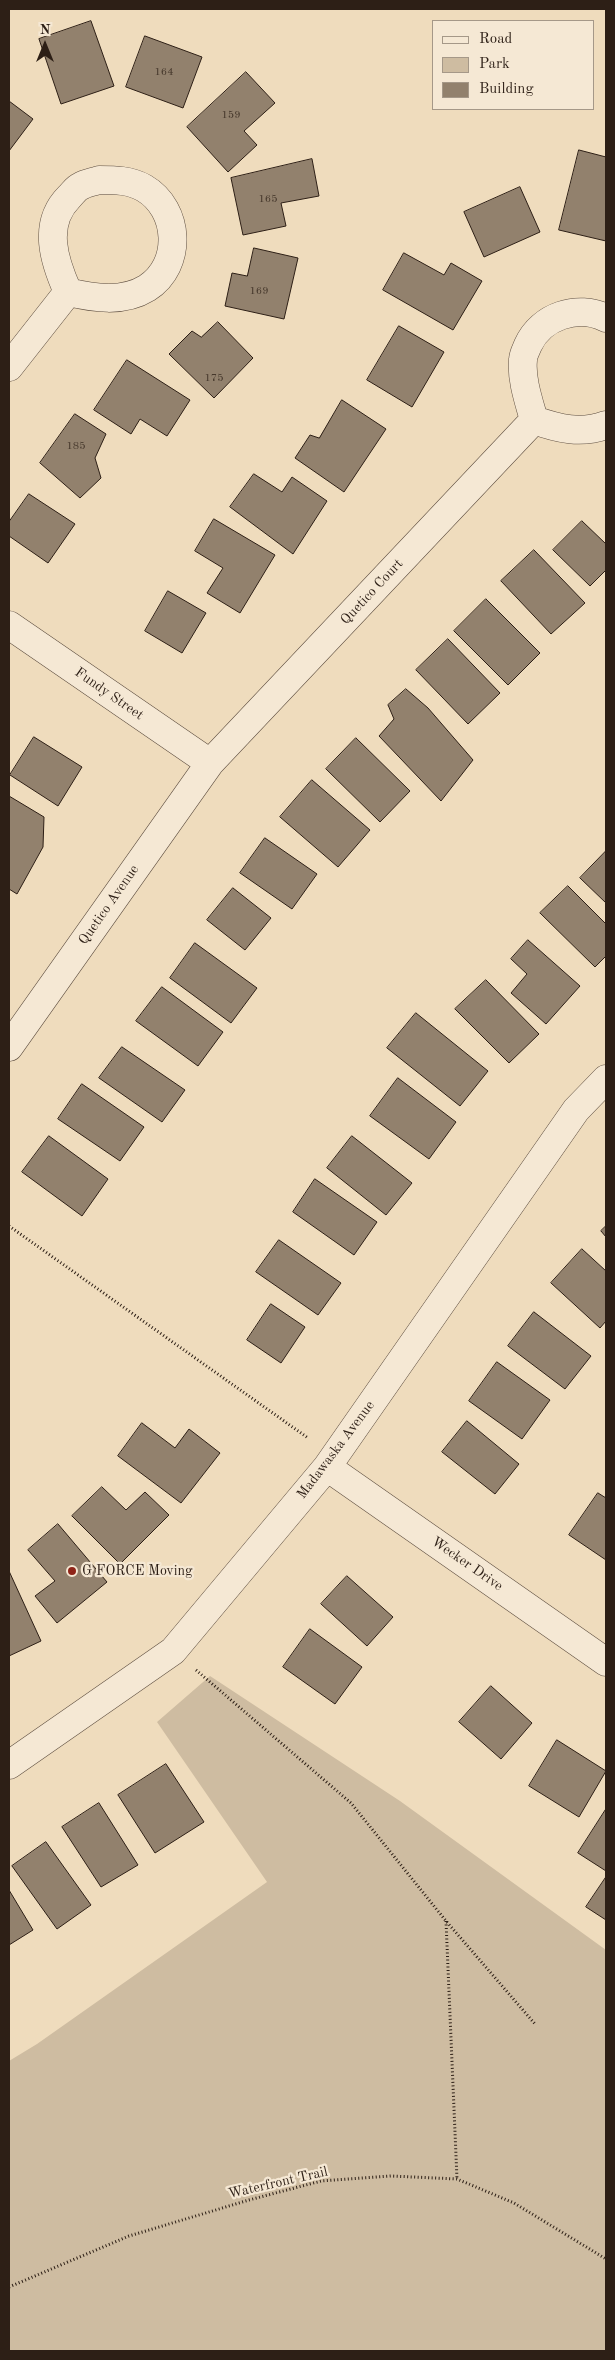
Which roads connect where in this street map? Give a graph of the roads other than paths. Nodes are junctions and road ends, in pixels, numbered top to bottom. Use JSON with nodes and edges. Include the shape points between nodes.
{"nodes":[{"id":1,"x":68,"y":292,"type":"junction"},
{"id":2,"x":606,"y":318,"type":"edge"},
{"id":3,"x":9,"y":367,"type":"edge"},
{"id":4,"x":534,"y":420,"type":"junction"},
{"id":5,"x":606,"y":425,"type":"edge"},
{"id":6,"x":9,"y":624,"type":"edge"},
{"id":7,"x":210,"y":764,"type":"junction"},
{"id":8,"x":9,"y":1047,"type":"edge"},
{"id":9,"x":606,"y":1078,"type":"edge"},
{"id":10,"x":331,"y":1461,"type":"junction"},
{"id":11,"x":606,"y":1662,"type":"edge"},
{"id":12,"x":9,"y":1766,"type":"edge"}],
"edges":[{"from":1,"to":1,"type":"street","via":[[54,255],[52,236],[60,209],[80,186],[99,180],[122,180],[144,188],[159,200],[170,218],[174,239],[161,276],[146,288],[125,296],[104,299]]},
{"from":1,"to":3,"type":"street"},
{"from":2,"to":4,"type":"street","via":[[574,312],[552,318],[533,334],[522,359]]},
{"from":4,"to":5,"type":"street","via":[[560,430]]},
{"from":4,"to":7,"type":"street","name":"Quetico Court"},
{"from":6,"to":7,"type":"street","name":"Fundy Street"},
{"from":7,"to":8,"type":"street","name":"Quetico Avenue"},
{"from":9,"to":10,"type":"street","name":"Madawaska Avenue","via":[[576,1110]]},
{"from":10,"to":11,"type":"street","name":"Wecker Drive"},
{"from":10,"to":12,"type":"street","name":"Madawaska Avenue","via":[[173,1651]]}]}
